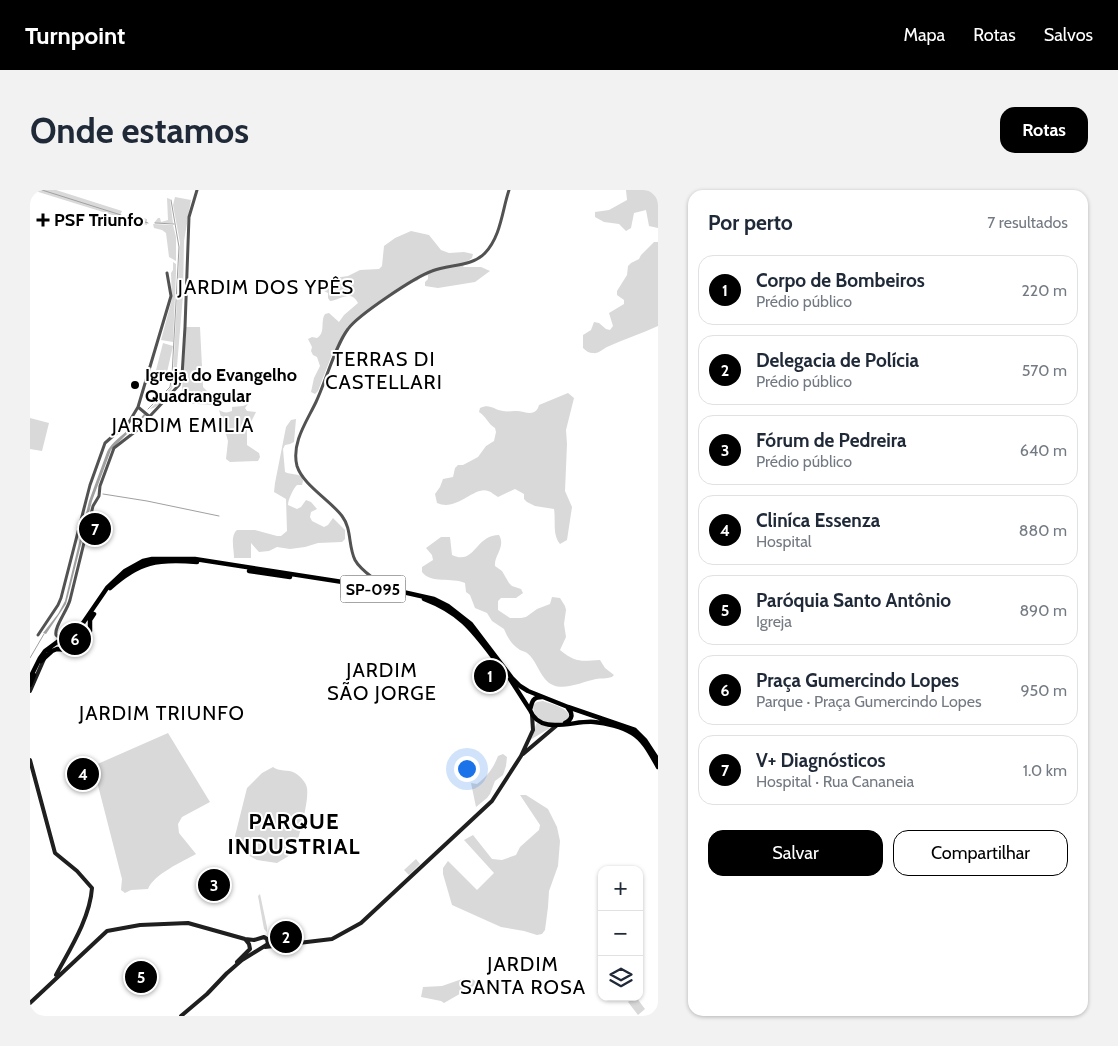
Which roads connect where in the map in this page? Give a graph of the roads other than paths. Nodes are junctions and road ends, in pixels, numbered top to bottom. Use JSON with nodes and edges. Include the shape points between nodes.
{"nodes":[{"id":1,"x":197,"y":190,"type":"edge"},
{"id":2,"x":509,"y":190,"type":"edge"},
{"id":3,"x":167,"y":273,"type":"dead end"},
{"id":4,"x":138,"y":407,"type":"junction"},
{"id":5,"x":150,"y":417,"type":"junction"},
{"id":6,"x":377,"y":580,"type":"junction"},
{"id":7,"x":377,"y":587,"type":"junction"},
{"id":8,"x":386,"y":590,"type":"junction"},
{"id":9,"x":79,"y":627,"type":"junction"},
{"id":10,"x":90,"y":630,"type":"junction"},
{"id":11,"x":38,"y":635,"type":"dead end"},
{"id":12,"x":61,"y":639,"type":"junction"},
{"id":13,"x":64,"y":650,"type":"junction"},
{"id":14,"x":46,"y":655,"type":"junction"},
{"id":15,"x":30,"y":678,"type":"edge"},
{"id":16,"x":30,"y":685,"type":"edge"},
{"id":17,"x":30,"y":691,"type":"edge"},
{"id":18,"x":544,"y":697,"type":"junction"},
{"id":19,"x":568,"y":707,"type":"junction"},
{"id":20,"x":531,"y":711,"type":"junction"},
{"id":21,"x":559,"y":726,"type":"junction"},
{"id":22,"x":521,"y":756,"type":"junction"},
{"id":23,"x":30,"y":760,"type":"edge"},
{"id":24,"x":658,"y":760,"type":"edge"},
{"id":25,"x":658,"y":767,"type":"edge"},
{"id":26,"x":245,"y":939,"type":"junction"},
{"id":27,"x":260,"y":939,"type":"junction"},
{"id":28,"x":268,"y":941,"type":"junction"},
{"id":29,"x":287,"y":945,"type":"junction"},
{"id":30,"x":264,"y":948,"type":"junction"},
{"id":31,"x":62,"y":964,"type":"junction"},
{"id":32,"x":66,"y":968,"type":"junction"},
{"id":33,"x":226,"y":974,"type":"junction"},
{"id":34,"x":54,"y":979,"type":"junction"},
{"id":35,"x":30,"y":1003,"type":"edge"},
{"id":36,"x":182,"y":1016,"type":"edge"}],
"edges":[{"from":1,"to":5,"type":"street","via":[[189,217],[182,376],[179,385]]},
{"from":2,"to":6,"type":"street","via":[[497,233],[484,254],[470,262],[425,273],[349,328],[299,439],[296,455],[300,472],[344,519],[354,557]]},
{"from":3,"to":4,"type":"street","via":[[171,296]]},
{"from":4,"to":5,"type":"street"},
{"from":4,"to":11,"type":"street","via":[[129,422],[105,443],[90,485],[61,598]]},
{"from":5,"to":12,"type":"street","via":[[114,448],[93,506],[70,600],[55,630]]},
{"from":6,"to":7,"type":"street"},
{"from":6,"to":8,"type":"street"},
{"from":7,"to":8,"type":"main road","number":"SP-095"},
{"from":7,"to":9,"type":"main road","number":"SP-095","via":[[194,559],[152,559],[133,566],[113,581]]},
{"from":8,"to":10,"type":"main road","number":"SP-095","via":[[198,562],[144,564],[109,590],[90,620]]},
{"from":8,"to":18,"type":"main road","number":"SP-095","via":[[434,599],[455,611],[480,634],[512,678]]},
{"from":8,"to":20,"type":"main road","number":"SP-095","via":[[433,602],[468,625]]},
{"from":9,"to":10,"type":"main road"},
{"from":9,"to":12,"type":"main road","number":"SP-095"},
{"from":10,"to":13,"type":"main road","via":[[80,643]]},
{"from":12,"to":13,"type":"main road"},
{"from":12,"to":15,"type":"main road","number":"SP-095","via":[[40,658]]},
{"from":13,"to":14,"type":"main road","via":[[57,649]]},
{"from":14,"to":16,"type":"main road"},
{"from":14,"to":17,"type":"main road"},
{"from":18,"to":19,"type":"main road","number":"SP-095"},
{"from":18,"to":20,"type":"main road","via":[[533,700]]},
{"from":19,"to":21,"type":"main road","via":[[572,712],[571,719]]},
{"from":19,"to":24,"type":"main road","number":"SP-095","via":[[635,730]]},
{"from":20,"to":21,"type":"main road","number":"SP-095","via":[[544,723]]},
{"from":20,"to":22,"type":"main road","via":[[533,730]]},
{"from":21,"to":22,"type":"main road"},
{"from":21,"to":25,"type":"main road","via":[[594,722],[629,731],[637,736]]},
{"from":22,"to":29,"type":"main road","via":[[492,800],[361,923],[333,939]]},
{"from":23,"to":31,"type":"main road","via":[[55,853],[92,888],[88,906]]},
{"from":26,"to":27,"type":"main road"},
{"from":26,"to":32,"type":"main road","via":[[185,923],[115,928],[107,930]]},
{"from":26,"to":33,"type":"main road","via":[[250,947],[248,951]]},
{"from":27,"to":28,"type":"main road"},
{"from":27,"to":30,"type":"main road","via":[[258,944]]},
{"from":28,"to":29,"type":"main road"},
{"from":28,"to":30,"type":"main road"},
{"from":29,"to":30,"type":"main road"},
{"from":30,"to":33,"type":"main road","via":[[242,960]]},
{"from":31,"to":32,"type":"main road"},
{"from":31,"to":34,"type":"main road"},
{"from":32,"to":34,"type":"main road"},
{"from":33,"to":36,"type":"main road"},
{"from":34,"to":35,"type":"main road"}]}
